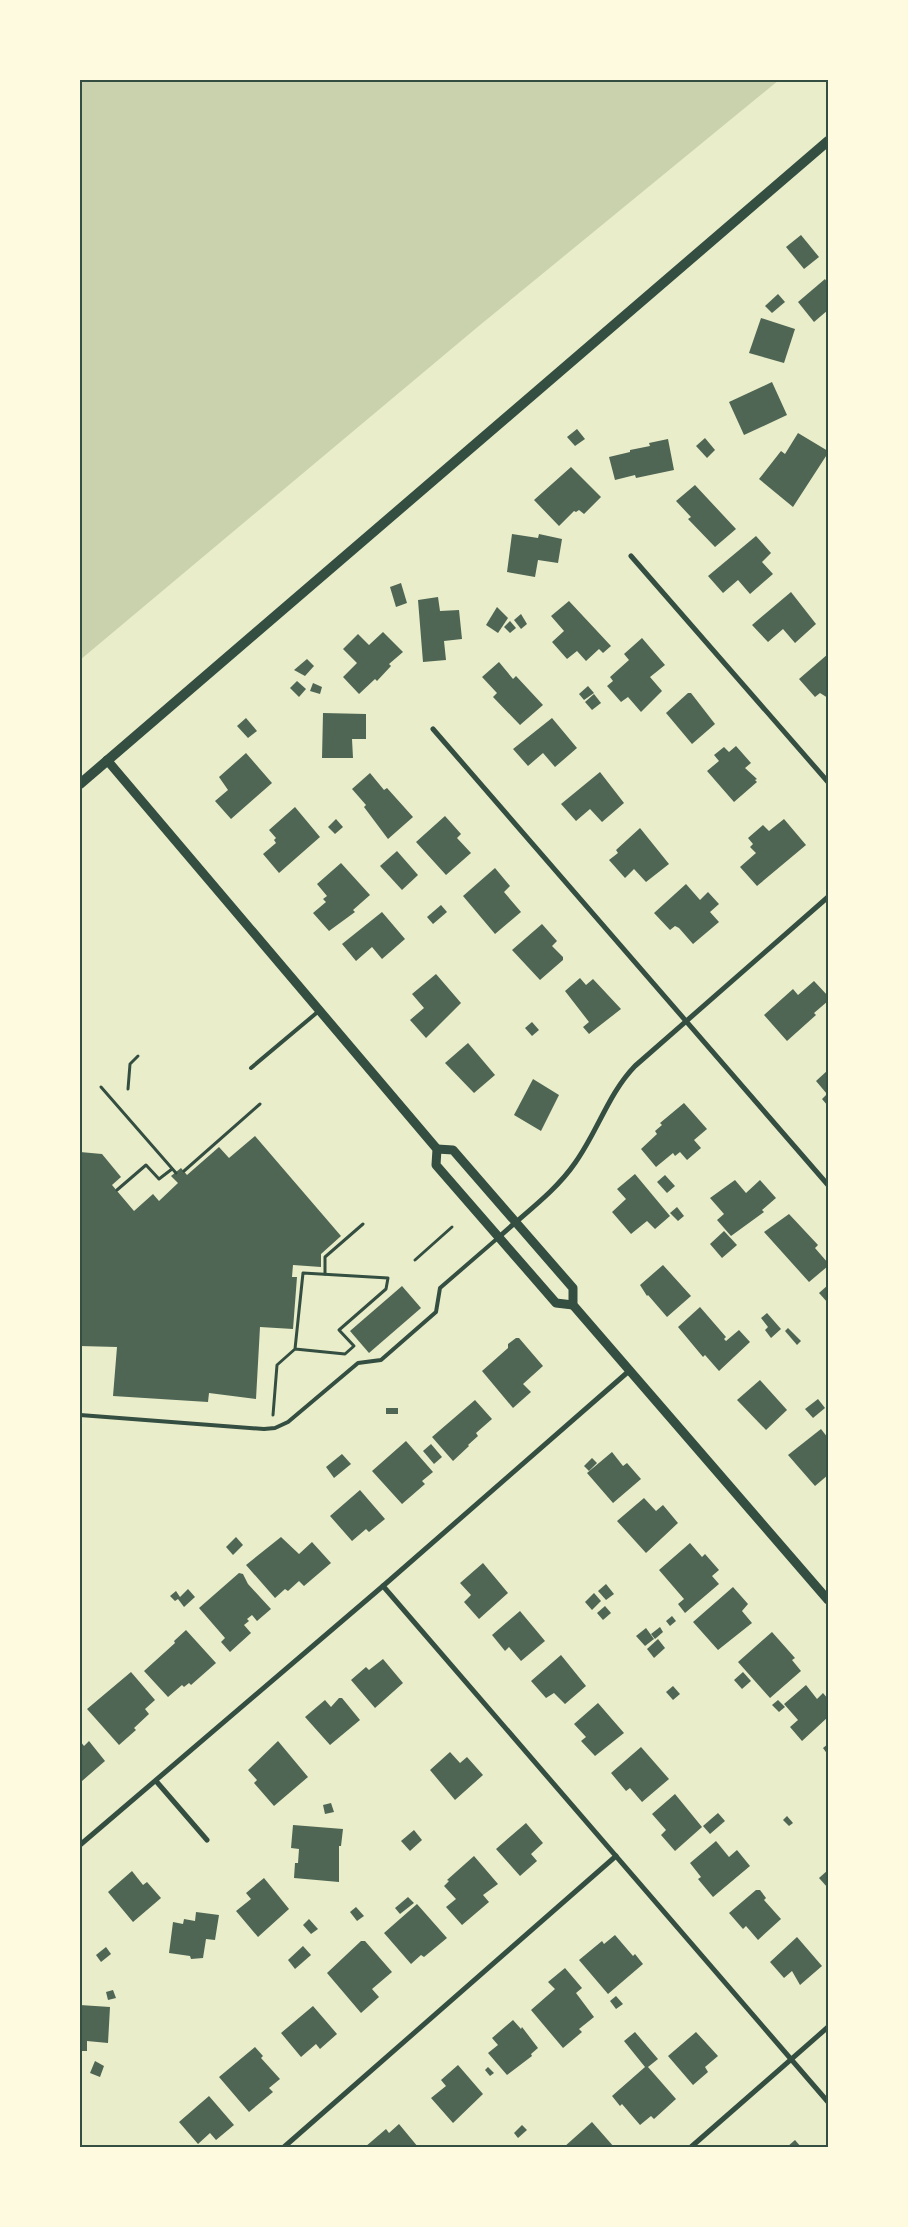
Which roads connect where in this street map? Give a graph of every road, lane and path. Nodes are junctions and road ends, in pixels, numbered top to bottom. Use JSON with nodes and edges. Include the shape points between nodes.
{"nodes":[{"id":1,"x":828,"y":141,"type":"edge"},
{"id":2,"x":631,"y":556,"type":"dead end"},
{"id":3,"x":433,"y":729,"type":"dead end"},
{"id":4,"x":107,"y":760,"type":"junction"},
{"id":5,"x":828,"y":782,"type":"edge"},
{"id":6,"x":80,"y":784,"type":"edge"},
{"id":7,"x":828,"y":897,"type":"edge"},
{"id":8,"x":320,"y":1010,"type":"junction"},
{"id":9,"x":685,"y":1020,"type":"junction"},
{"id":10,"x":138,"y":1056,"type":"dead end"},
{"id":11,"x":251,"y":1068,"type":"dead end"},
{"id":12,"x":101,"y":1087,"type":"dead end"},
{"id":13,"x":128,"y":1089,"type":"dead end"},
{"id":14,"x":260,"y":1104,"type":"dead end"},
{"id":15,"x":437,"y":1149,"type":"junction"},
{"id":16,"x":172,"y":1169,"type":"junction"},
{"id":17,"x":184,"y":1171,"type":"dead end"},
{"id":18,"x":176,"y":1173,"type":"dead end"},
{"id":19,"x":828,"y":1185,"type":"edge"},
{"id":20,"x":117,"y":1190,"type":"dead end"},
{"id":21,"x":516,"y":1222,"type":"junction"},
{"id":22,"x":363,"y":1224,"type":"dead end"},
{"id":23,"x":452,"y":1227,"type":"dead end"},
{"id":24,"x":499,"y":1237,"type":"junction"},
{"id":25,"x":415,"y":1260,"type":"dead end"},
{"id":26,"x":325,"y":1274,"type":"junction"},
{"id":27,"x":573,"y":1305,"type":"junction"},
{"id":28,"x":295,"y":1349,"type":"junction"},
{"id":29,"x":628,"y":1371,"type":"junction"},
{"id":30,"x":80,"y":1415,"type":"edge"},
{"id":31,"x":273,"y":1416,"type":"dead end"},
{"id":32,"x":383,"y":1586,"type":"junction"},
{"id":33,"x":828,"y":1600,"type":"edge"},
{"id":34,"x":156,"y":1781,"type":"junction"},
{"id":35,"x":207,"y":1840,"type":"dead end"},
{"id":36,"x":80,"y":1845,"type":"edge"},
{"id":37,"x":616,"y":1856,"type":"junction"},
{"id":38,"x":828,"y":2027,"type":"edge"},
{"id":39,"x":791,"y":2059,"type":"junction"},
{"id":40,"x":828,"y":2102,"type":"edge"},
{"id":41,"x":284,"y":2147,"type":"edge"},
{"id":42,"x":691,"y":2147,"type":"edge"}],
"edges":[{"from":1,"to":4,"type":"main road"},
{"from":2,"to":5,"type":"street"},
{"from":3,"to":9,"type":"street"},
{"from":4,"to":6,"type":"main road"},
{"from":4,"to":8,"type":"street"},
{"from":7,"to":9,"type":"street"},
{"from":8,"to":11,"type":"lane"},
{"from":8,"to":15,"type":"street"},
{"from":9,"to":19,"type":"street"},
{"from":9,"to":21,"type":"street","via":[[625,1077],[575,1163],[550,1192]]},
{"from":10,"to":13,"type":"path","via":[[130,1064]]},
{"from":12,"to":16,"type":"path"},
{"from":14,"to":17,"type":"path"},
{"from":15,"to":21,"type":"street","via":[[453,1150]]},
{"from":15,"to":24,"type":"street","via":[[436,1165]]},
{"from":16,"to":18,"type":"path"},
{"from":16,"to":20,"type":"path","via":[[159,1179],[146,1165]]},
{"from":21,"to":24,"type":"street"},
{"from":21,"to":27,"type":"street","via":[[572,1288]]},
{"from":22,"to":26,"type":"path","via":[[326,1257]]},
{"from":23,"to":25,"type":"path"},
{"from":24,"to":27,"type":"street","via":[[556,1303]]},
{"from":24,"to":30,"type":"lane","via":[[440,1288],[436,1312],[381,1360],[358,1363],[288,1422],[275,1428]]},
{"from":26,"to":28,"type":"path","via":[[303,1273]]},
{"from":26,"to":28,"type":"path","via":[[388,1278],[386,1289],[339,1330],[354,1346],[345,1354]]},
{"from":27,"to":29,"type":"street"},
{"from":28,"to":31,"type":"path","via":[[277,1365]]},
{"from":29,"to":32,"type":"street"},
{"from":29,"to":33,"type":"street"},
{"from":32,"to":34,"type":"street"},
{"from":32,"to":37,"type":"street"},
{"from":34,"to":35,"type":"street"},
{"from":34,"to":36,"type":"street"},
{"from":37,"to":39,"type":"street"},
{"from":37,"to":41,"type":"street"},
{"from":38,"to":39,"type":"street"},
{"from":39,"to":40,"type":"street"},
{"from":39,"to":42,"type":"street"}]}
